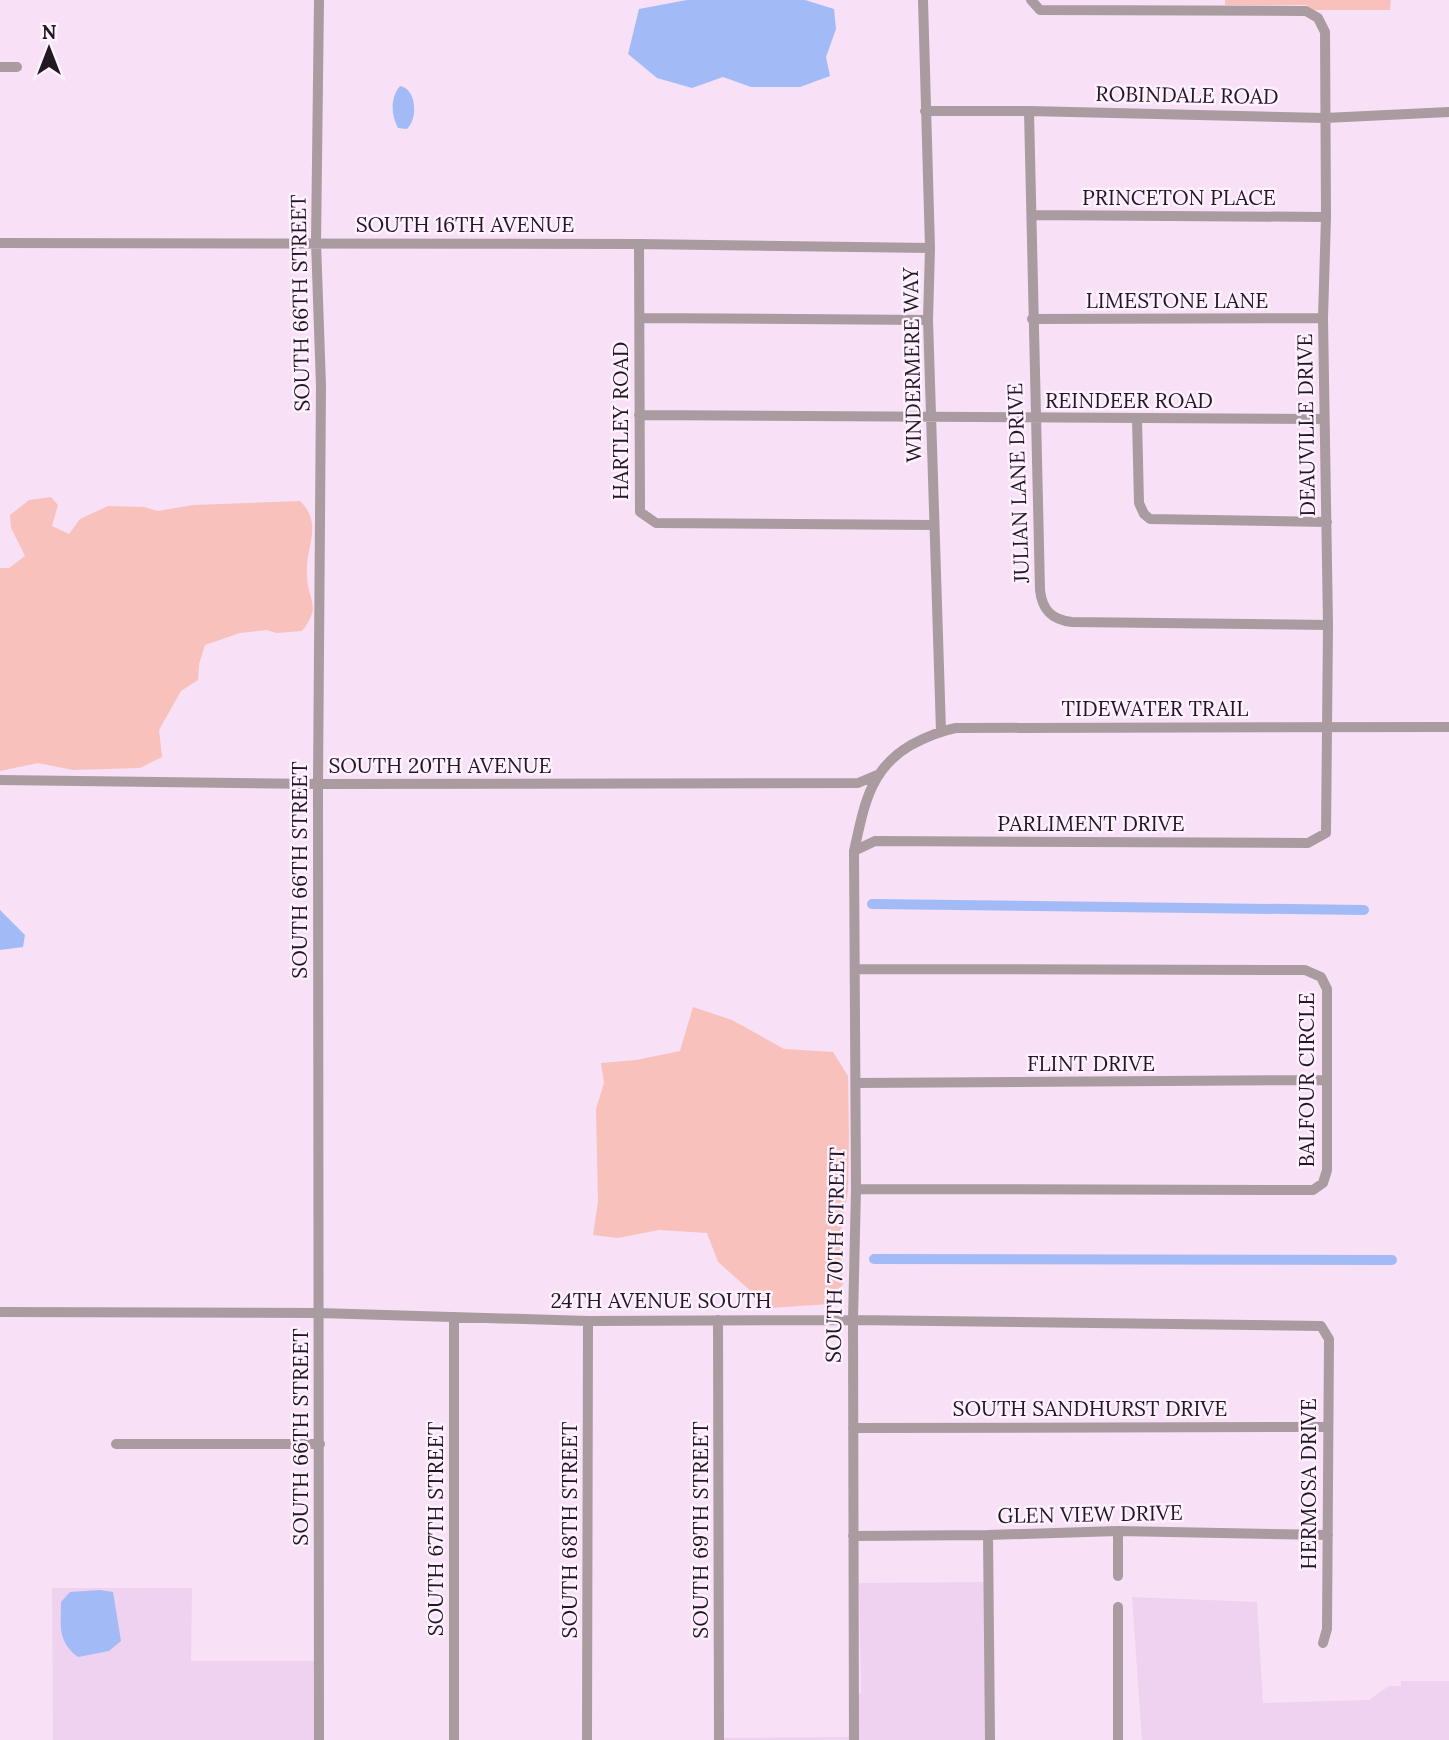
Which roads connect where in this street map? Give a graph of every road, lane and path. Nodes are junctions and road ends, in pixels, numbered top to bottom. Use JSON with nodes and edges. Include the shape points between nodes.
{"nodes":[{"id":1,"x":319,"y":0,"type":"edge"},
{"id":2,"x":923,"y":0,"type":"edge"},
{"id":3,"x":1031,"y":0,"type":"edge"},
{"id":4,"x":1160,"y":5,"type":"edge"},
{"id":5,"x":0,"y":67,"type":"edge"},
{"id":6,"x":17,"y":67,"type":"dead end"},
{"id":7,"x":925,"y":111,"type":"junction"},
{"id":8,"x":1029,"y":111,"type":"junction"},
{"id":9,"x":1449,"y":112,"type":"edge"},
{"id":10,"x":1325,"y":118,"type":"junction"},
{"id":11,"x":1032,"y":215,"type":"junction"},
{"id":12,"x":1326,"y":217,"type":"junction"},
{"id":13,"x":316,"y":242,"type":"junction"},
{"id":14,"x":0,"y":243,"type":"edge"},
{"id":15,"x":639,"y":244,"type":"junction"},
{"id":16,"x":930,"y":248,"type":"junction"},
{"id":17,"x":640,"y":318,"type":"junction"},
{"id":18,"x":1323,"y":318,"type":"junction"},
{"id":19,"x":1032,"y":319,"type":"junction"},
{"id":20,"x":928,"y":320,"type":"junction"},
{"id":21,"x":639,"y":415,"type":"junction"},
{"id":22,"x":931,"y":418,"type":"junction"},
{"id":23,"x":1034,"y":418,"type":"junction"},
{"id":24,"x":1138,"y":419,"type":"junction"},
{"id":25,"x":1324,"y":419,"type":"junction"},
{"id":26,"x":1327,"y":522,"type":"junction"},
{"id":27,"x":934,"y":525,"type":"junction"},
{"id":28,"x":1328,"y":625,"type":"junction"},
{"id":29,"x":1449,"y":727,"type":"edge"},
{"id":30,"x":1328,"y":728,"type":"junction"},
{"id":31,"x":941,"y":730,"type":"junction"},
{"id":32,"x":877,"y":775,"type":"junction"},
{"id":33,"x":0,"y":780,"type":"edge"},
{"id":34,"x":318,"y":784,"type":"junction"},
{"id":35,"x":1326,"y":833,"type":"joint"},
{"id":36,"x":854,"y":850,"type":"junction"},
{"id":37,"x":856,"y":970,"type":"junction"},
{"id":38,"x":1327,"y":1080,"type":"junction"},
{"id":39,"x":856,"y":1083,"type":"junction"},
{"id":40,"x":856,"y":1189,"type":"junction"},
{"id":41,"x":0,"y":1312,"type":"edge"},
{"id":42,"x":319,"y":1313,"type":"junction"},
{"id":43,"x":454,"y":1317,"type":"junction"},
{"id":44,"x":718,"y":1320,"type":"junction"},
{"id":45,"x":853,"y":1320,"type":"junction"},
{"id":46,"x":588,"y":1321,"type":"junction"},
{"id":47,"x":1321,"y":1326,"type":"joint"},
{"id":48,"x":1328,"y":1427,"type":"junction"},
{"id":49,"x":853,"y":1428,"type":"junction"},
{"id":50,"x":116,"y":1444,"type":"dead end"},
{"id":51,"x":320,"y":1444,"type":"junction"},
{"id":52,"x":1118,"y":1531,"type":"junction"},
{"id":53,"x":988,"y":1535,"type":"junction"},
{"id":54,"x":1328,"y":1535,"type":"junction"},
{"id":55,"x":853,"y":1536,"type":"junction"},
{"id":56,"x":1118,"y":1576,"type":"dead end"},
{"id":57,"x":1118,"y":1607,"type":"dead end"},
{"id":58,"x":1323,"y":1643,"type":"dead end"},
{"id":59,"x":319,"y":1740,"type":"edge"},
{"id":60,"x":454,"y":1740,"type":"edge"},
{"id":61,"x":587,"y":1740,"type":"edge"},
{"id":62,"x":719,"y":1740,"type":"edge"},
{"id":63,"x":854,"y":1740,"type":"edge"},
{"id":64,"x":990,"y":1740,"type":"edge"},
{"id":65,"x":1118,"y":1740,"type":"edge"}],
"edges":[{"from":1,"to":13,"type":"street","name":"SOUTH 66TH STREET"},
{"from":2,"to":7,"type":"street","name":"WINDERMERE WAY"},
{"from":3,"to":4,"type":"street","via":[[1040,10]]},
{"from":4,"to":10,"type":"street","name":"DEAUVILLE DRIVE","via":[[1306,10],[1318,18],[1325,32]]},
{"from":5,"to":6,"type":"street"},
{"from":7,"to":8,"type":"street","name":"ROBINDALE ROAD"},
{"from":7,"to":16,"type":"street","name":"WINDERMERE WAY"},
{"from":8,"to":10,"type":"street","name":"ROBINDALE ROAD"},
{"from":8,"to":11,"type":"street","name":"JULIAN LANE DRIVE"},
{"from":9,"to":10,"type":"street","name":"ROBINDALE ROAD"},
{"from":10,"to":12,"type":"street","name":"DEAUVILLE DRIVE"},
{"from":11,"to":12,"type":"street","name":"PRINCETON PLACE"},
{"from":11,"to":19,"type":"street","name":"JULIAN LANE DRIVE"},
{"from":12,"to":18,"type":"street","name":"DEAUVILLE DRIVE"},
{"from":13,"to":14,"type":"street","name":"SOUTH 16TH AVENUE"},
{"from":13,"to":15,"type":"street","name":"SOUTH 16TH AVENUE"},
{"from":13,"to":34,"type":"street","name":"SOUTH 66TH STREET","via":[[321,386]]},
{"from":15,"to":16,"type":"street","name":"SOUTH 16TH AVENUE"},
{"from":15,"to":17,"type":"street","name":"HARTLEY ROAD"},
{"from":16,"to":20,"type":"street","name":"WINDERMERE WAY"},
{"from":17,"to":20,"type":"street"},
{"from":17,"to":21,"type":"street","name":"HARTLEY ROAD"},
{"from":18,"to":19,"type":"street","name":"LIMESTONE LANE"},
{"from":18,"to":25,"type":"street","name":"DEAUVILLE DRIVE"},
{"from":19,"to":23,"type":"street","name":"JULIAN LANE DRIVE"},
{"from":20,"to":22,"type":"street","name":"WINDERMERE WAY"},
{"from":21,"to":22,"type":"street","name":"REINDEER ROAD"},
{"from":21,"to":27,"type":"street","name":"HARTLEY ROAD","via":[[640,512],[656,523]]},
{"from":22,"to":23,"type":"street","name":"REINDEER ROAD"},
{"from":22,"to":27,"type":"street","name":"WINDERMERE WAY"},
{"from":23,"to":24,"type":"street","name":"REINDEER ROAD"},
{"from":23,"to":28,"type":"street","name":"JULIAN LANE DRIVE","via":[[1040,590],[1043,606],[1051,615],[1072,622]]},
{"from":24,"to":25,"type":"street","name":"REINDEER ROAD"},
{"from":24,"to":26,"type":"street","via":[[1139,503],[1150,519]]},
{"from":25,"to":26,"type":"street","name":"DEAUVILLE DRIVE"},
{"from":26,"to":28,"type":"street","name":"DEAUVILLE DRIVE"},
{"from":27,"to":31,"type":"street","name":"WINDERMERE WAY"},
{"from":28,"to":30,"type":"street","name":"DEAUVILLE DRIVE"},
{"from":29,"to":30,"type":"street","name":"TIDEWATER TRAIL"},
{"from":30,"to":31,"type":"street","name":"TIDEWATER TRAIL"},
{"from":30,"to":35,"type":"street","name":"DEAUVILLE DRIVE"},
{"from":31,"to":32,"type":"street","name":"TIDEWATER TRAIL","via":[[895,754]]},
{"from":32,"to":34,"type":"street","name":"SOUTH 20TH AVENUE","via":[[858,783]]},
{"from":32,"to":36,"type":"street","name":"SOUTH 70TH STREET","via":[[864,805]]},
{"from":33,"to":34,"type":"street","name":"SOUTH 20TH AVENUE"},
{"from":34,"to":42,"type":"street","name":"SOUTH 66TH STREET"},
{"from":35,"to":36,"type":"street","name":"PARLIMENT DRIVE","via":[[1308,843],[875,841]]},
{"from":36,"to":37,"type":"street","name":"SOUTH 70TH STREET"},
{"from":37,"to":38,"type":"street","name":"BALFOUR CIRCLE","via":[[1310,971],[1321,977],[1327,989]]},
{"from":37,"to":39,"type":"street","name":"SOUTH 70TH STREET"},
{"from":38,"to":39,"type":"street","name":"FLINT DRIVE"},
{"from":38,"to":40,"type":"street","name":"BALFOUR CIRCLE","via":[[1327,1174],[1313,1189]]},
{"from":39,"to":40,"type":"street","name":"SOUTH 70TH STREET"},
{"from":40,"to":45,"type":"street","name":"SOUTH 70TH STREET"},
{"from":41,"to":42,"type":"street","name":"24TH AVENUE SOUTH"},
{"from":42,"to":43,"type":"street","name":"24TH AVENUE SOUTH"},
{"from":42,"to":51,"type":"street","name":"SOUTH 66TH STREET"},
{"from":43,"to":46,"type":"street","name":"24TH AVENUE SOUTH"},
{"from":43,"to":60,"type":"street","name":"SOUTH 67TH STREET"},
{"from":44,"to":45,"type":"street","name":"24TH AVENUE SOUTH"},
{"from":44,"to":46,"type":"street","name":"24TH AVENUE SOUTH"},
{"from":44,"to":62,"type":"street","name":"SOUTH 69TH STREET"},
{"from":45,"to":47,"type":"street","name":"24TH AVENUE SOUTH"},
{"from":45,"to":49,"type":"street","name":"SOUTH 70TH STREET"},
{"from":46,"to":61,"type":"street","name":"SOUTH 68TH STREET"},
{"from":47,"to":48,"type":"street","name":"HERMOSA DRIVE","via":[[1329,1339]]},
{"from":48,"to":49,"type":"street","name":"SOUTH SANDHURST DRIVE"},
{"from":48,"to":54,"type":"street","name":"HERMOSA DRIVE"},
{"from":49,"to":55,"type":"street","name":"SOUTH 70TH STREET"},
{"from":50,"to":51,"type":"street"},
{"from":51,"to":59,"type":"street","name":"SOUTH 66TH STREET"},
{"from":52,"to":53,"type":"street","name":"GLEN VIEW DRIVE"},
{"from":52,"to":54,"type":"street","name":"GLEN VIEW DRIVE"},
{"from":52,"to":56,"type":"street"},
{"from":53,"to":55,"type":"street","name":"GLEN VIEW DRIVE"},
{"from":53,"to":64,"type":"street"},
{"from":54,"to":58,"type":"street","name":"HERMOSA DRIVE"},
{"from":55,"to":63,"type":"street","name":"SOUTH 70TH STREET"},
{"from":57,"to":65,"type":"street"}]}
